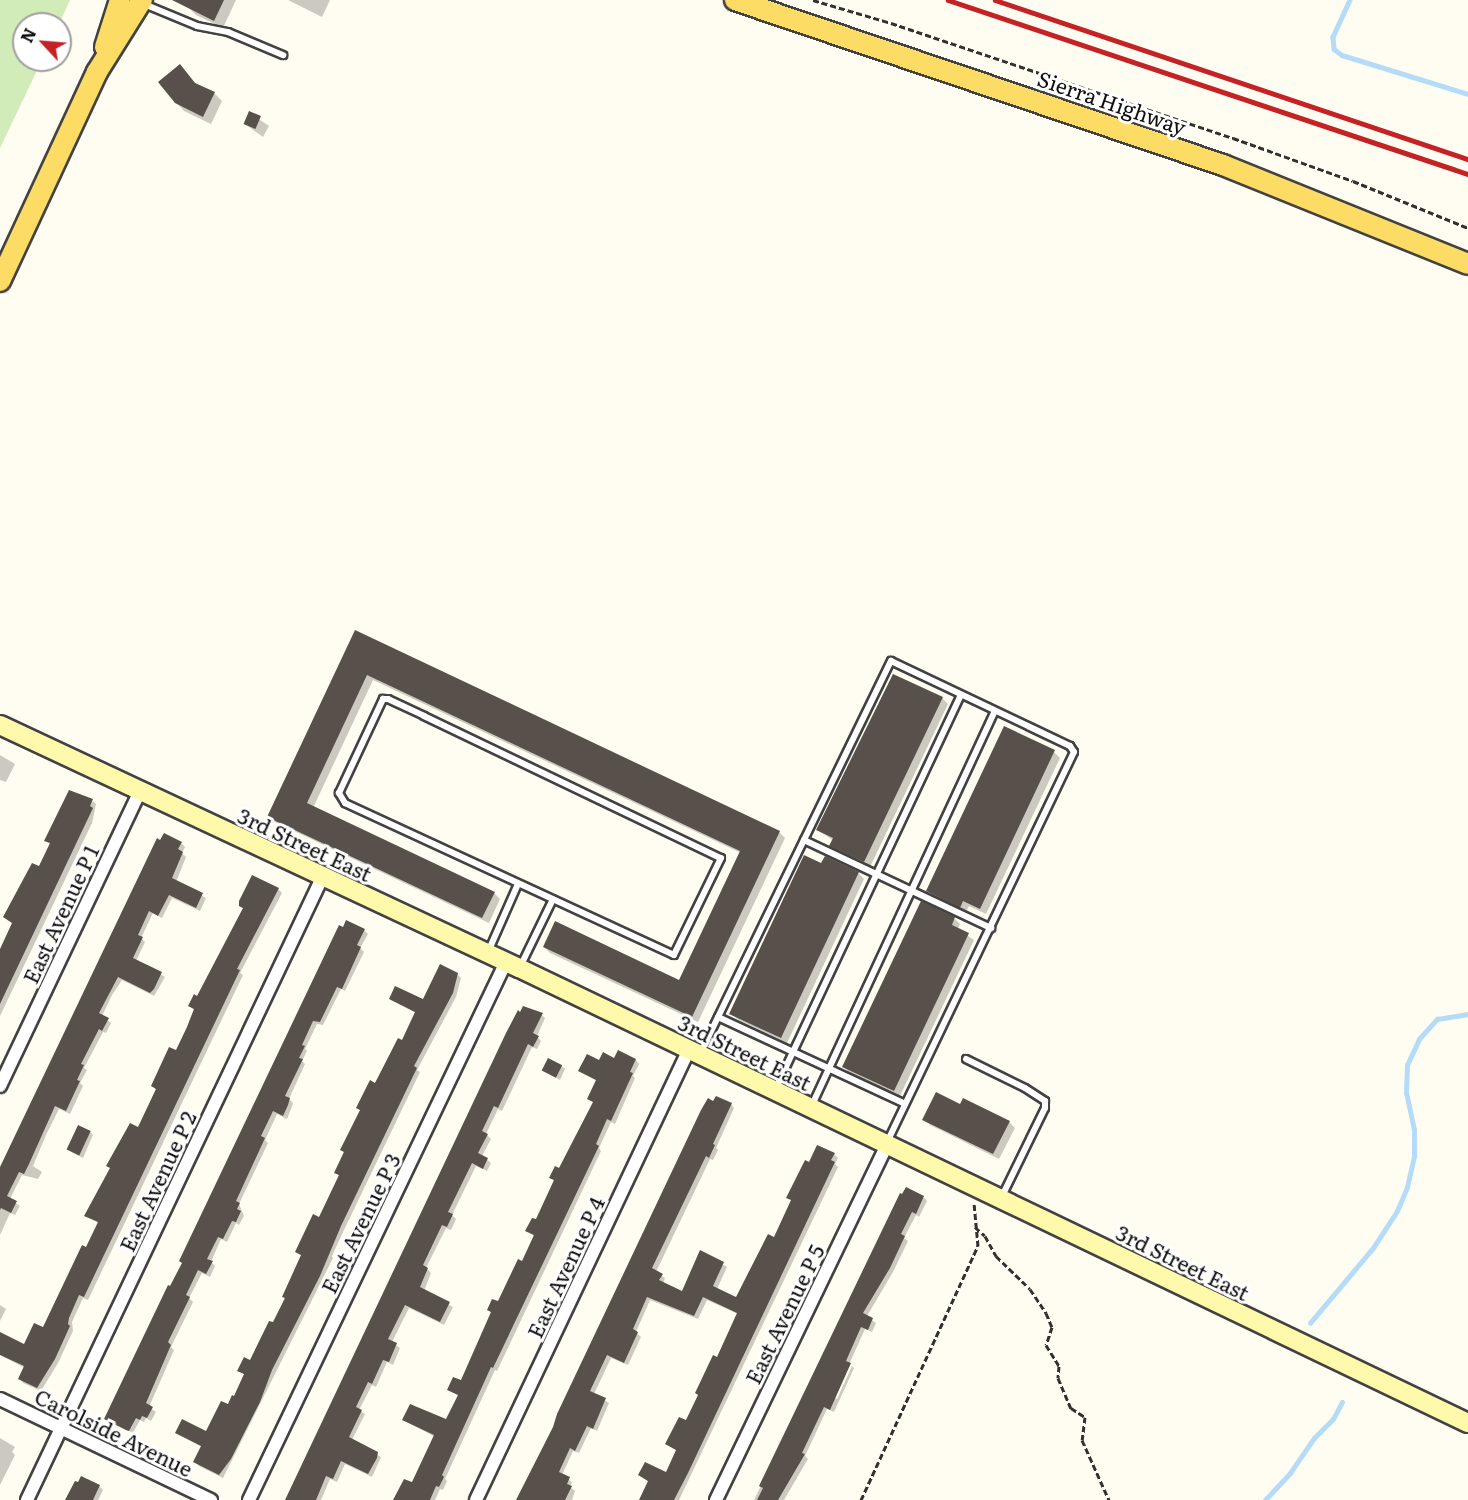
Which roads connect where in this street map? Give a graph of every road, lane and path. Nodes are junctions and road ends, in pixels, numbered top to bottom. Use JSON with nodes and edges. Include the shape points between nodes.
{"nodes":[{"id":1,"x":120,"y":0,"type":"edge"},
{"id":2,"x":735,"y":0,"type":"edge"},
{"id":3,"x":813,"y":0,"type":"edge"},
{"id":4,"x":141,"y":1,"type":"edge"},
{"id":5,"x":283,"y":55,"type":"dead end"},
{"id":6,"x":98,"y":72,"type":"junction"},
{"id":7,"x":1468,"y":228,"type":"edge"},
{"id":8,"x":1468,"y":264,"type":"edge"},
{"id":9,"x":0,"y":281,"type":"edge"},
{"id":10,"x":961,"y":695,"type":"junction"},
{"id":11,"x":995,"y":711,"type":"junction"},
{"id":12,"x":0,"y":725,"type":"edge"},
{"id":13,"x":140,"y":792,"type":"junction"},
{"id":14,"x":804,"y":840,"type":"junction"},
{"id":15,"x":877,"y":876,"type":"junction"},
{"id":16,"x":322,"y":878,"type":"junction"},
{"id":17,"x":518,"y":884,"type":"junction"},
{"id":18,"x":910,"y":891,"type":"junction"},
{"id":19,"x":552,"y":899,"type":"junction"},
{"id":20,"x":991,"y":928,"type":"junction"},
{"id":21,"x":487,"y":953,"type":"junction"},
{"id":22,"x":513,"y":965,"type":"junction"},
{"id":23,"x":718,"y":1017,"type":"junction"},
{"id":24,"x":795,"y":1052,"type":"junction"},
{"id":25,"x":694,"y":1053,"type":"junction"},
{"id":26,"x":966,"y":1059,"type":"dead end"},
{"id":27,"x":829,"y":1068,"type":"junction"},
{"id":28,"x":0,"y":1086,"type":"edge"},
{"id":29,"x":775,"y":1091,"type":"junction"},
{"id":30,"x":905,"y":1104,"type":"junction"},
{"id":31,"x":810,"y":1108,"type":"junction"},
{"id":32,"x":887,"y":1144,"type":"junction"},
{"id":33,"x":974,"y":1186,"type":"junction"},
{"id":34,"x":1000,"y":1199,"type":"junction"},
{"id":35,"x":975,"y":1227,"type":"junction"},
{"id":36,"x":0,"y":1399,"type":"edge"},
{"id":37,"x":1468,"y":1423,"type":"edge"},
{"id":38,"x":61,"y":1428,"type":"junction"},
{"id":39,"x":27,"y":1500,"type":"edge"},
{"id":40,"x":211,"y":1500,"type":"edge"},
{"id":41,"x":249,"y":1500,"type":"edge"},
{"id":42,"x":476,"y":1500,"type":"edge"},
{"id":43,"x":716,"y":1500,"type":"edge"},
{"id":44,"x":861,"y":1500,"type":"edge"},
{"id":45,"x":1109,"y":1500,"type":"edge"}],
"edges":[{"from":1,"to":6,"type":"main road"},
{"from":2,"to":8,"type":"main road","name":"Sierra Highway","via":[[1223,165]]},
{"from":3,"to":7,"type":"path","via":[[1233,138]]},
{"from":4,"to":5,"type":"lane","via":[[197,26],[228,32]]},
{"from":4,"to":6,"type":"main road"},
{"from":6,"to":9,"type":"main road"},
{"from":10,"to":11,"type":"lane"},
{"from":10,"to":14,"type":"lane","via":[[891,661]]},
{"from":10,"to":15,"type":"lane"},
{"from":11,"to":18,"type":"lane"},
{"from":11,"to":20,"type":"lane","via":[[1070,746],[1074,752]]},
{"from":12,"to":13,"type":"street","name":"3rd Street East"},
{"from":13,"to":16,"type":"street","name":"3rd Street East"},
{"from":13,"to":28,"type":"street","name":"East Avenue P 1"},
{"from":14,"to":15,"type":"lane"},
{"from":14,"to":23,"type":"lane"},
{"from":15,"to":18,"type":"lane"},
{"from":15,"to":24,"type":"lane"},
{"from":16,"to":21,"type":"street","name":"3rd Street East"},
{"from":16,"to":38,"type":"street","name":"East Avenue P 2"},
{"from":17,"to":19,"type":"lane"},
{"from":17,"to":19,"type":"lane","via":[[340,798],[383,699],[721,858],[674,955]]},
{"from":17,"to":21,"type":"lane"},
{"from":18,"to":20,"type":"lane"},
{"from":18,"to":27,"type":"lane"},
{"from":19,"to":22,"type":"lane"},
{"from":20,"to":30,"type":"lane"},
{"from":21,"to":22,"type":"street","name":"3rd Street East"},
{"from":22,"to":25,"type":"street","name":"3rd Street East"},
{"from":22,"to":41,"type":"street","name":"East Avenue P 3"},
{"from":23,"to":24,"type":"lane"},
{"from":23,"to":25,"type":"lane"},
{"from":24,"to":27,"type":"lane"},
{"from":24,"to":29,"type":"lane"},
{"from":25,"to":29,"type":"street","name":"3rd Street East"},
{"from":25,"to":42,"type":"street","name":"East Avenue P 4"},
{"from":26,"to":34,"type":"lane","via":[[1045,1101]]},
{"from":27,"to":30,"type":"lane"},
{"from":27,"to":31,"type":"lane"},
{"from":29,"to":31,"type":"street","name":"3rd Street East"},
{"from":30,"to":32,"type":"lane"},
{"from":31,"to":32,"type":"street","name":"3rd Street East"},
{"from":32,"to":33,"type":"street","name":"3rd Street East"},
{"from":32,"to":43,"type":"street","name":"East Avenue P 5"},
{"from":33,"to":34,"type":"street","name":"3rd Street East"},
{"from":33,"to":35,"type":"path"},
{"from":34,"to":37,"type":"street","name":"3rd Street East"},
{"from":35,"to":44,"type":"path","via":[[978,1246]]},
{"from":35,"to":45,"type":"path","via":[[1046,1313],[1052,1327],[1046,1345],[1059,1366],[1058,1378],[1071,1408],[1085,1417],[1082,1440]]},
{"from":36,"to":38,"type":"street","name":"Carolside Avenue"},
{"from":38,"to":39,"type":"street","name":"East Avenue P 2"},
{"from":38,"to":40,"type":"street","name":"Carolside Avenue"}]}
